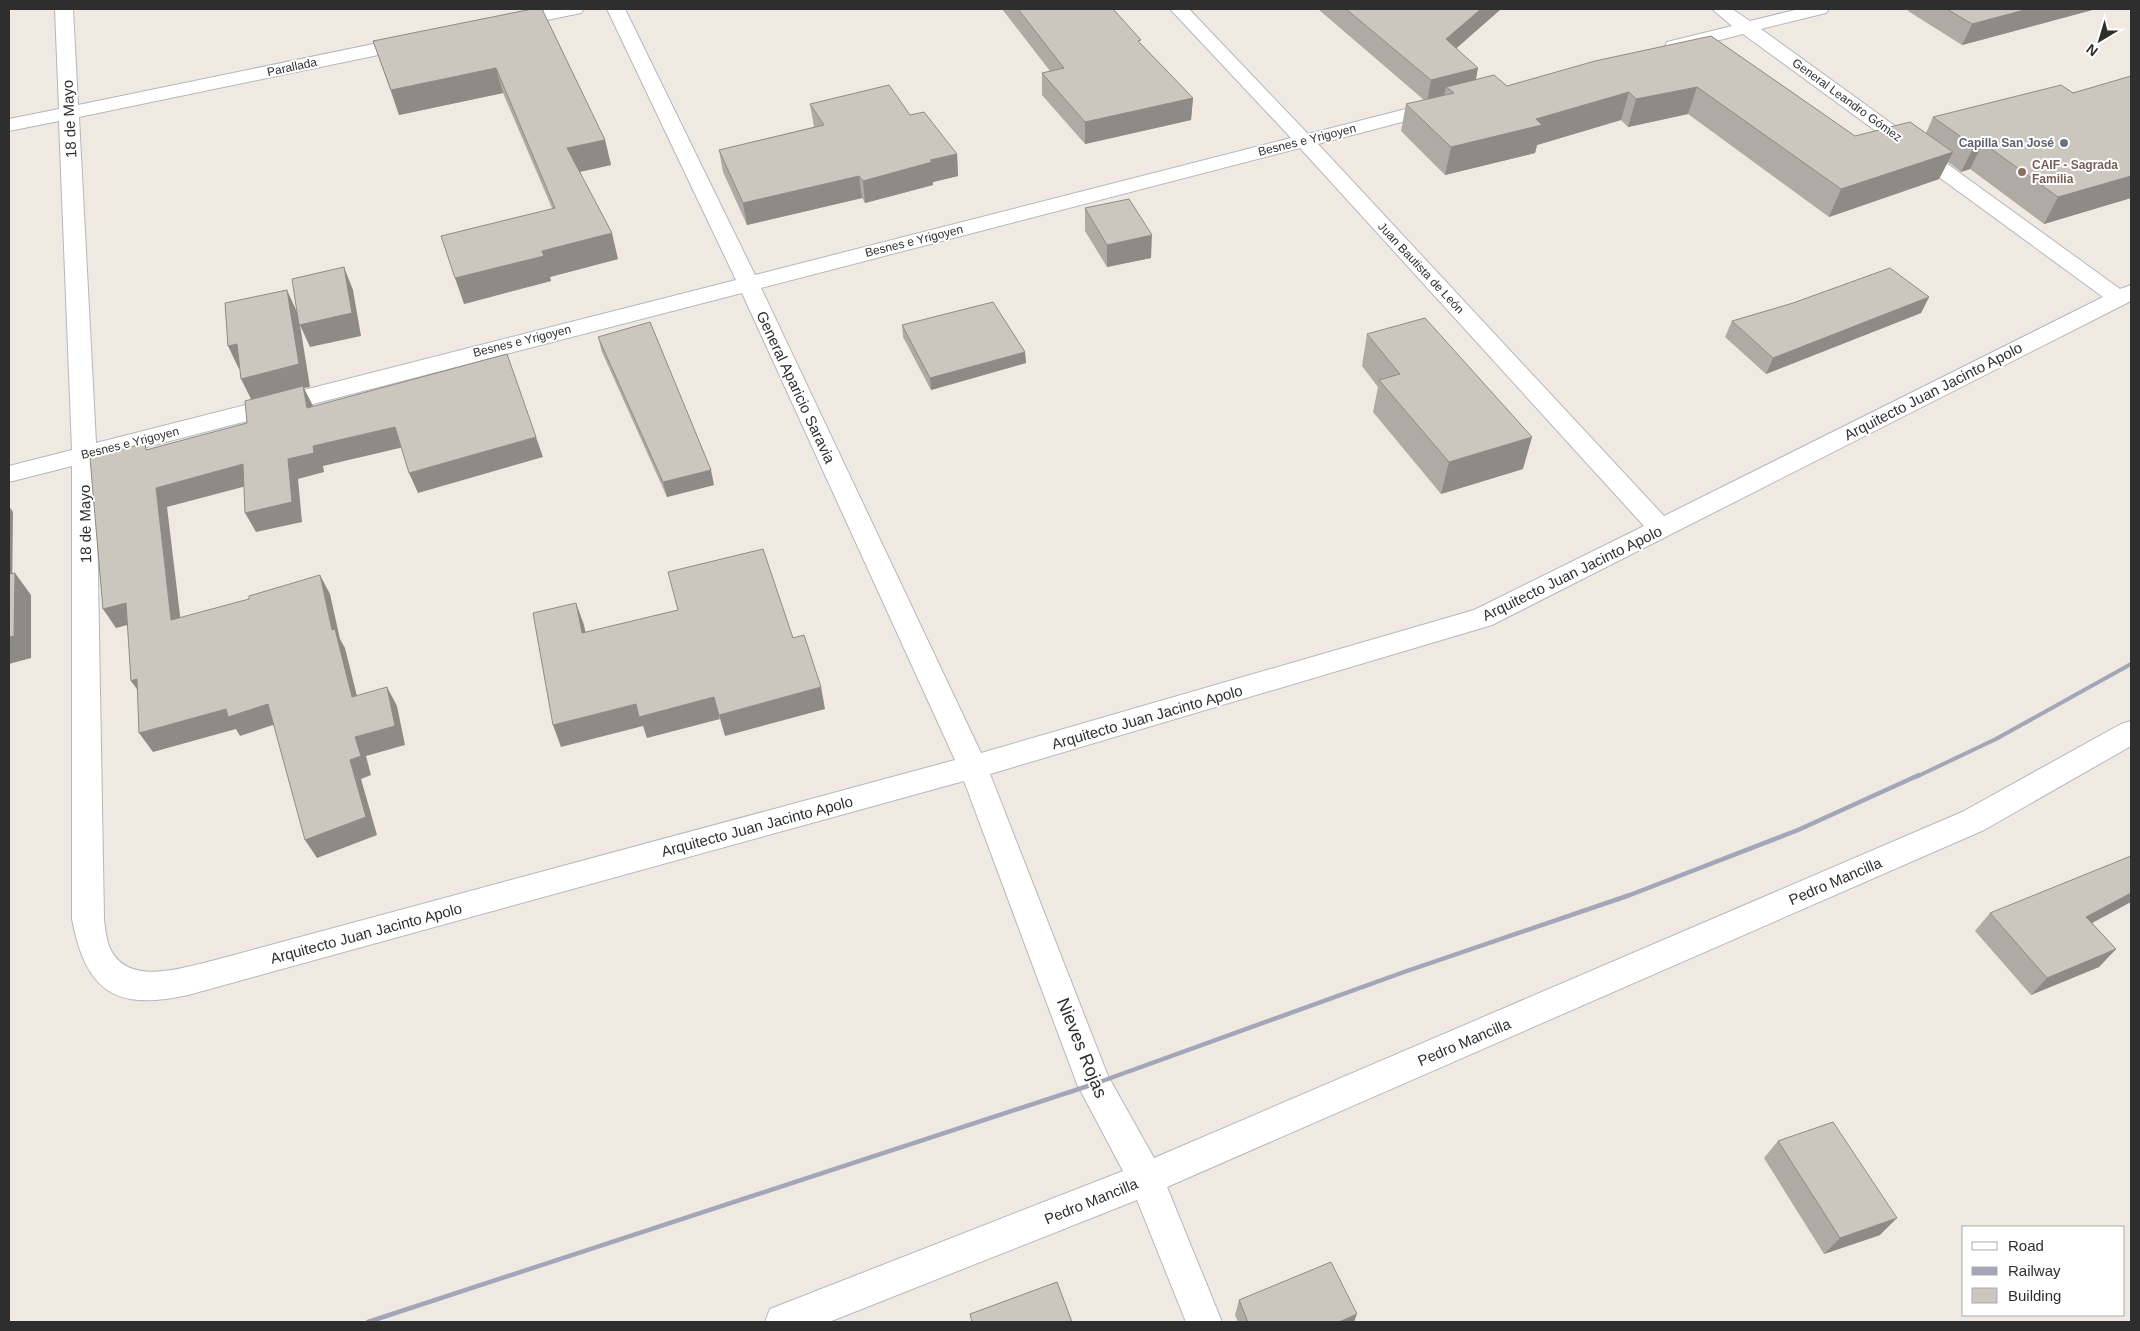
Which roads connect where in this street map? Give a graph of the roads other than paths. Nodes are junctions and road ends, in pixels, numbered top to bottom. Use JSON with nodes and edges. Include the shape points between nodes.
{"nodes":[{"id":1,"x":64,"y":9,"type":"edge"},
{"id":2,"x":575,"y":9,"type":"edge"},
{"id":3,"x":616,"y":9,"type":"edge"},
{"id":4,"x":1180,"y":9,"type":"edge"},
{"id":5,"x":1721,"y":9,"type":"edge"},
{"id":6,"x":1820,"y":9,"type":"edge"},
{"id":7,"x":488,"y":27,"type":"edge"},
{"id":8,"x":1746,"y":27,"type":"junction"},
{"id":9,"x":429,"y":39,"type":"edge"},
{"id":10,"x":1650,"y":52,"type":"edge"},
{"id":11,"x":1458,"y":101,"type":"edge"},
{"id":12,"x":69,"y":113,"type":"junction"},
{"id":13,"x":9,"y":125,"type":"edge"},
{"id":14,"x":1304,"y":141,"type":"junction"},
{"id":15,"x":748,"y":283,"type":"junction"},
{"id":16,"x":2125,"y":295,"type":"edge"},
{"id":17,"x":84,"y":454,"type":"junction"},
{"id":18,"x":9,"y":474,"type":"edge"},
{"id":19,"x":1661,"y":529,"type":"junction"},
{"id":20,"x":2131,"y":732,"type":"edge"},
{"id":21,"x":973,"y":767,"type":"junction"},
{"id":22,"x":110,"y":974,"type":"joint"},
{"id":23,"x":1146,"y":1179,"type":"junction"},
{"id":24,"x":783,"y":1322,"type":"edge"},
{"id":25,"x":1204,"y":1322,"type":"edge"}],
"edges":[{"from":1,"to":12,"type":"street","name":"18 de Mayo"},
{"from":2,"to":7,"type":"street"},
{"from":3,"to":15,"type":"street","name":"General Aparicio Saravia"},
{"from":4,"to":14,"type":"street","name":"Juan Bautista de León"},
{"from":5,"to":8,"type":"street","name":"General Leandro Gómez"},
{"from":6,"to":8,"type":"street"},
{"from":8,"to":10,"type":"street"},
{"from":8,"to":16,"type":"street","name":"General Leandro Gómez"},
{"from":9,"to":12,"type":"street","name":"Parallada"},
{"from":11,"to":14,"type":"street","name":"Besnes e Yrigoyen"},
{"from":12,"to":13,"type":"street","name":"Parallada"},
{"from":12,"to":17,"type":"street","name":"18 de Mayo"},
{"from":14,"to":15,"type":"street","name":"Besnes e Yrigoyen"},
{"from":14,"to":19,"type":"street","name":"Juan Bautista de León"},
{"from":15,"to":17,"type":"street","name":"Besnes e Yrigoyen"},
{"from":15,"to":21,"type":"street","name":"General Aparicio Saravia"},
{"from":16,"to":19,"type":"street","name":"Arquitecto Juan Jacinto Apolo"},
{"from":17,"to":18,"type":"street","name":"Besnes e Yrigoyen"},
{"from":17,"to":22,"type":"street","name":"18 de Mayo","via":[[88,919],[94,949]]},
{"from":19,"to":21,"type":"street","name":"Arquitecto Juan Jacinto Apolo","via":[[1484,618]]},
{"from":20,"to":23,"type":"street","name":"Pedro Mancilla","via":[[1973,821]]},
{"from":21,"to":22,"type":"street","name":"Arquitecto Juan Jacinto Apolo","via":[[170,985],[140,988]]},
{"from":21,"to":23,"type":"street","name":"Nieves Rojas","via":[[1094,1084]]},
{"from":23,"to":24,"type":"street","name":"Pedro Mancilla"},
{"from":23,"to":25,"type":"street","name":"Nieves Rojas"}]}
